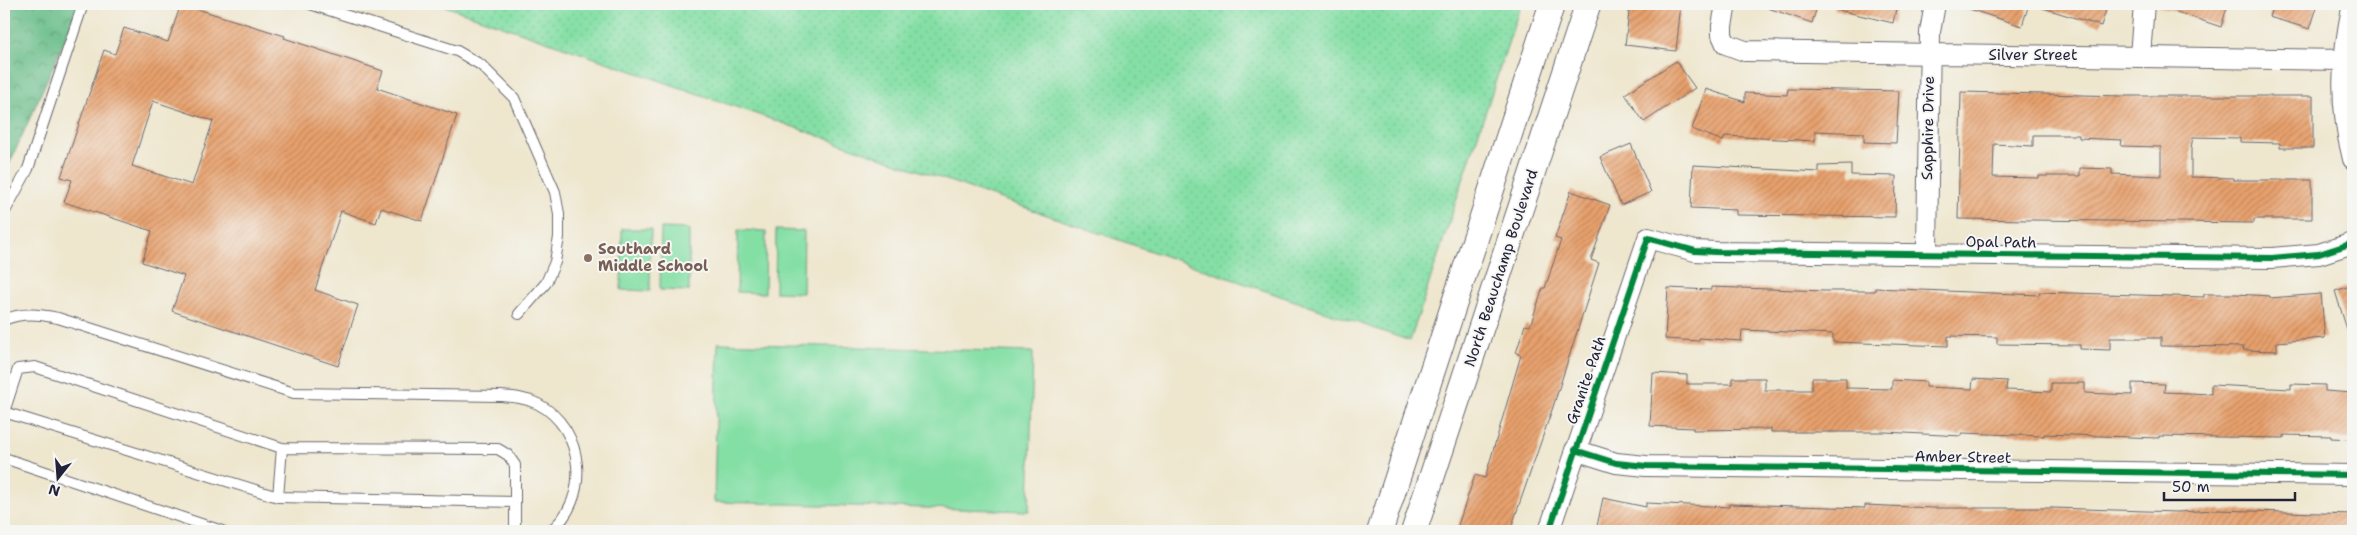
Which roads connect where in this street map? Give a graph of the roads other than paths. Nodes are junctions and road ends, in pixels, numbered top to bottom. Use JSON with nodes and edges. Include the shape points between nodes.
{"nodes":[{"id":1,"x":83,"y":4,"type":"edge"},
{"id":2,"x":310,"y":4,"type":"edge"},
{"id":3,"x":1552,"y":4,"type":"edge"},
{"id":4,"x":1588,"y":4,"type":"edge"},
{"id":5,"x":1726,"y":4,"type":"edge"},
{"id":6,"x":1935,"y":4,"type":"edge"},
{"id":7,"x":2144,"y":4,"type":"edge"},
{"id":8,"x":2353,"y":4,"type":"edge"},
{"id":9,"x":1929,"y":54,"type":"junction"},
{"id":10,"x":2140,"y":56,"type":"junction"},
{"id":11,"x":2342,"y":60,"type":"junction"},
{"id":12,"x":2353,"y":159,"type":"edge"},
{"id":13,"x":4,"y":212,"type":"edge"},
{"id":14,"x":1648,"y":238,"type":"joint"},
{"id":15,"x":2353,"y":243,"type":"edge"},
{"id":16,"x":1927,"y":253,"type":"junction"},
{"id":17,"x":519,"y":314,"type":"dead end"},
{"id":18,"x":4,"y":320,"type":"edge"},
{"id":19,"x":4,"y":412,"type":"edge"},
{"id":20,"x":282,"y":448,"type":"junction"},
{"id":21,"x":1575,"y":450,"type":"junction"},
{"id":22,"x":4,"y":458,"type":"edge"},
{"id":23,"x":2353,"y":475,"type":"edge"},
{"id":24,"x":278,"y":497,"type":"junction"},
{"id":25,"x":515,"y":502,"type":"junction"},
{"id":26,"x":222,"y":531,"type":"edge"},
{"id":27,"x":515,"y":531,"type":"edge"},
{"id":28,"x":550,"y":531,"type":"edge"},
{"id":29,"x":1380,"y":531,"type":"edge"},
{"id":30,"x":1414,"y":531,"type":"edge"},
{"id":31,"x":1549,"y":531,"type":"edge"}],
"edges":[{"from":1,"to":13,"type":"lane","via":[[28,169]]},
{"from":2,"to":17,"type":"lane","via":[[457,51],[480,65],[514,98],[554,192],[560,238],[546,283]]},
{"from":3,"to":29,"type":"street"},
{"from":4,"to":30,"type":"street","name":"North Beauchamp Boulevard"},
{"from":5,"to":9,"type":"street","name":"Silver Street","via":[[1722,35],[1726,44],[1734,48],[1761,52]]},
{"from":6,"to":9,"type":"street","name":"Sapphire Drive"},
{"from":7,"to":10,"type":"street"},
{"from":8,"to":11,"type":"street"},
{"from":9,"to":10,"type":"street","name":"Silver Street"},
{"from":9,"to":16,"type":"street","name":"Sapphire Drive"},
{"from":10,"to":11,"type":"street","name":"Silver Street"},
{"from":11,"to":12,"type":"street","via":[[2346,124]]},
{"from":14,"to":16,"type":"street","name":"Opal Path","via":[[1695,251]]},
{"from":14,"to":21,"type":"street","name":"Granite Path"},
{"from":15,"to":16,"type":"street","name":"Opal Path","via":[[2319,254],[2289,258]]},
{"from":18,"to":28,"type":"lane","via":[[25,314],[58,318],[294,393],[501,396],[528,400],[555,417],[572,442],[576,455],[577,480],[571,505],[559,524]]},
{"from":19,"to":20,"type":"lane","via":[[18,369],[35,367]]},
{"from":19,"to":24,"type":"lane"},
{"from":20,"to":24,"type":"lane"},
{"from":20,"to":25,"type":"lane","via":[[498,449],[508,455],[514,465]]},
{"from":21,"to":23,"type":"street","name":"Amber Street","via":[[1616,463],[1646,466]]},
{"from":21,"to":31,"type":"street","name":"Granite Path"},
{"from":22,"to":26,"type":"lane"},
{"from":24,"to":25,"type":"lane"},
{"from":25,"to":27,"type":"lane"}]}
